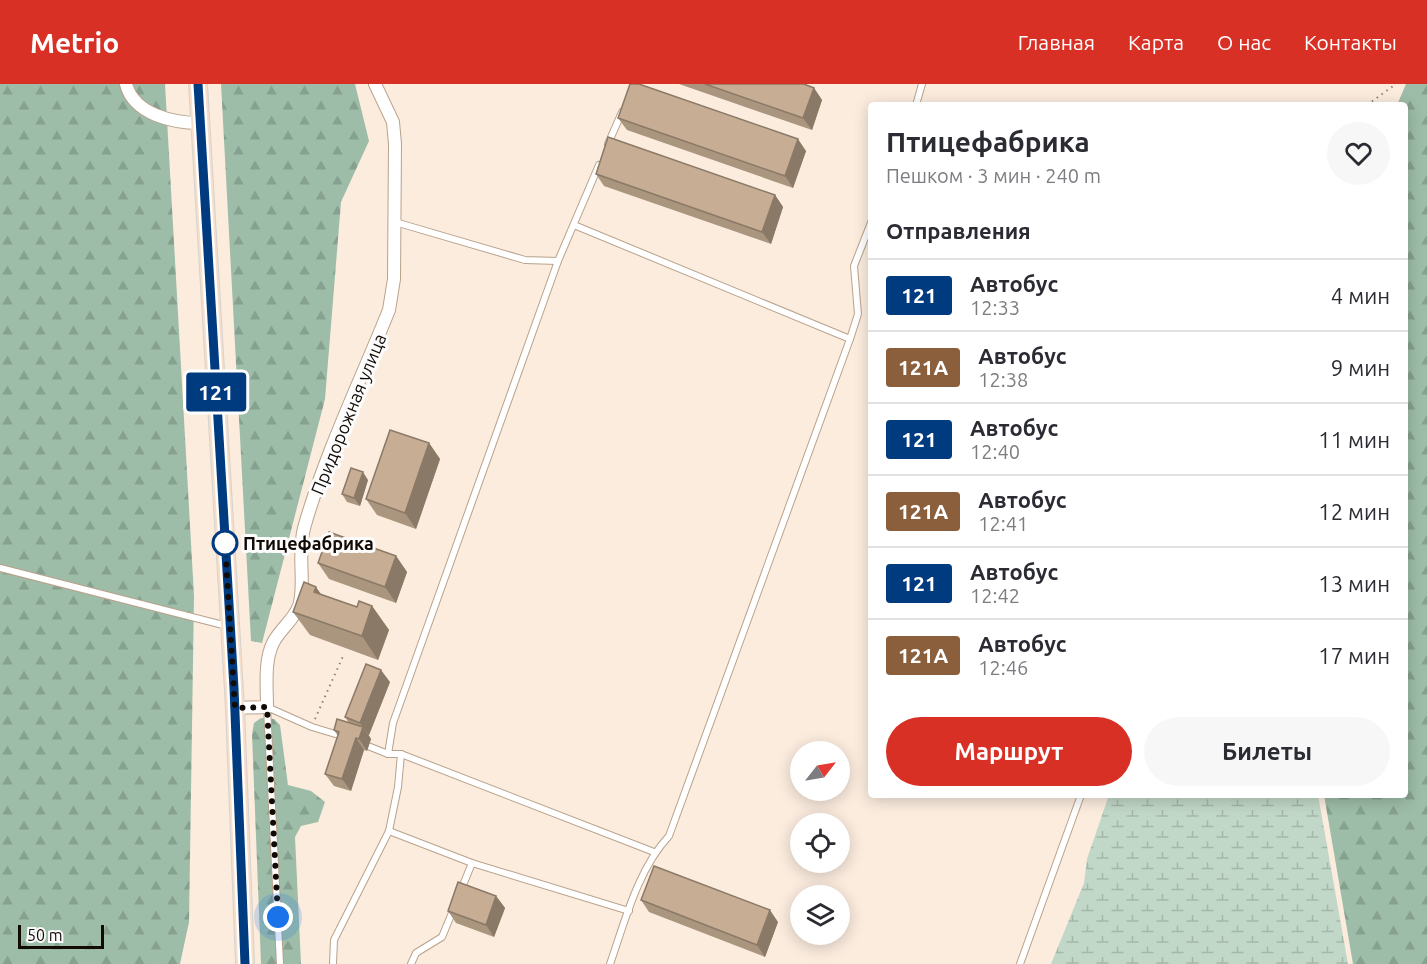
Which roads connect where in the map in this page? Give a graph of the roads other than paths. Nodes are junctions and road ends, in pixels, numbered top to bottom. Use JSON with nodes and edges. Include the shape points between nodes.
{"nodes":[{"id":1,"x":126,"y":84,"type":"edge"},
{"id":2,"x":198,"y":84,"type":"edge"},
{"id":3,"x":375,"y":84,"type":"edge"},
{"id":4,"x":922,"y":84,"type":"edge"},
{"id":5,"x":917,"y":102,"type":"edge"},
{"id":6,"x":624,"y":106,"type":"edge"},
{"id":7,"x":200,"y":123,"type":"junction"},
{"id":8,"x":606,"y":149,"type":"edge"},
{"id":9,"x":601,"y":160,"type":"edge"},
{"id":10,"x":395,"y":222,"type":"junction"},
{"id":11,"x":574,"y":225,"type":"junction"},
{"id":12,"x":868,"y":230,"type":"edge"},
{"id":13,"x":558,"y":261,"type":"junction"},
{"id":14,"x":850,"y":339,"type":"junction"},
{"id":15,"x":0,"y":568,"type":"edge"},
{"id":16,"x":230,"y":627,"type":"junction"},
{"id":17,"x":267,"y":707,"type":"junction"},
{"id":18,"x":235,"y":708,"type":"junction"},
{"id":19,"x":388,"y":754,"type":"junction"},
{"id":20,"x":401,"y":754,"type":"junction"},
{"id":21,"x":1080,"y":798,"type":"edge"},
{"id":22,"x":389,"y":831,"type":"junction"},
{"id":23,"x":654,"y":852,"type":"junction"},
{"id":24,"x":472,"y":863,"type":"junction"},
{"id":25,"x":628,"y":911,"type":"junction"},
{"id":26,"x":245,"y":964,"type":"edge"},
{"id":27,"x":280,"y":964,"type":"edge"},
{"id":28,"x":333,"y":964,"type":"edge"},
{"id":29,"x":411,"y":964,"type":"edge"},
{"id":30,"x":610,"y":964,"type":"edge"},
{"id":31,"x":1020,"y":964,"type":"edge"}],
"edges":[{"from":1,"to":7,"type":"street","via":[[152,114],[182,123]]},
{"from":2,"to":7,"type":"main road"},
{"from":3,"to":10,"type":"street","name":"Придорожная улица","via":[[393,122]]},
{"from":4,"to":5,"type":"lane"},
{"from":6,"to":8,"type":"lane"},
{"from":7,"to":16,"type":"main road"},
{"from":9,"to":11,"type":"lane"},
{"from":10,"to":13,"type":"lane","via":[[525,260]]},
{"from":10,"to":17,"type":"street","name":"Придорожная улица","via":[[389,310],[304,530],[299,556],[299,604],[291,623],[273,644],[268,661]]},
{"from":11,"to":13,"type":"lane"},
{"from":11,"to":14,"type":"lane"},
{"from":12,"to":14,"type":"lane","via":[[854,266],[858,314]]},
{"from":13,"to":19,"type":"lane","via":[[393,723]]},
{"from":14,"to":23,"type":"lane","via":[[669,836]]},
{"from":15,"to":16,"type":"lane"},
{"from":16,"to":18,"type":"main road"},
{"from":17,"to":18,"type":"street"},
{"from":17,"to":19,"type":"lane"},
{"from":17,"to":27,"type":"lane"},
{"from":18,"to":26,"type":"main road"},
{"from":19,"to":20,"type":"lane"},
{"from":20,"to":22,"type":"lane"},
{"from":20,"to":23,"type":"lane"},
{"from":21,"to":31,"type":"lane"},
{"from":22,"to":24,"type":"lane"},
{"from":22,"to":28,"type":"lane","via":[[334,940]]},
{"from":23,"to":25,"type":"lane"},
{"from":24,"to":25,"type":"lane"},
{"from":24,"to":29,"type":"lane","via":[[442,937],[416,952]]},
{"from":25,"to":30,"type":"lane"}]}
